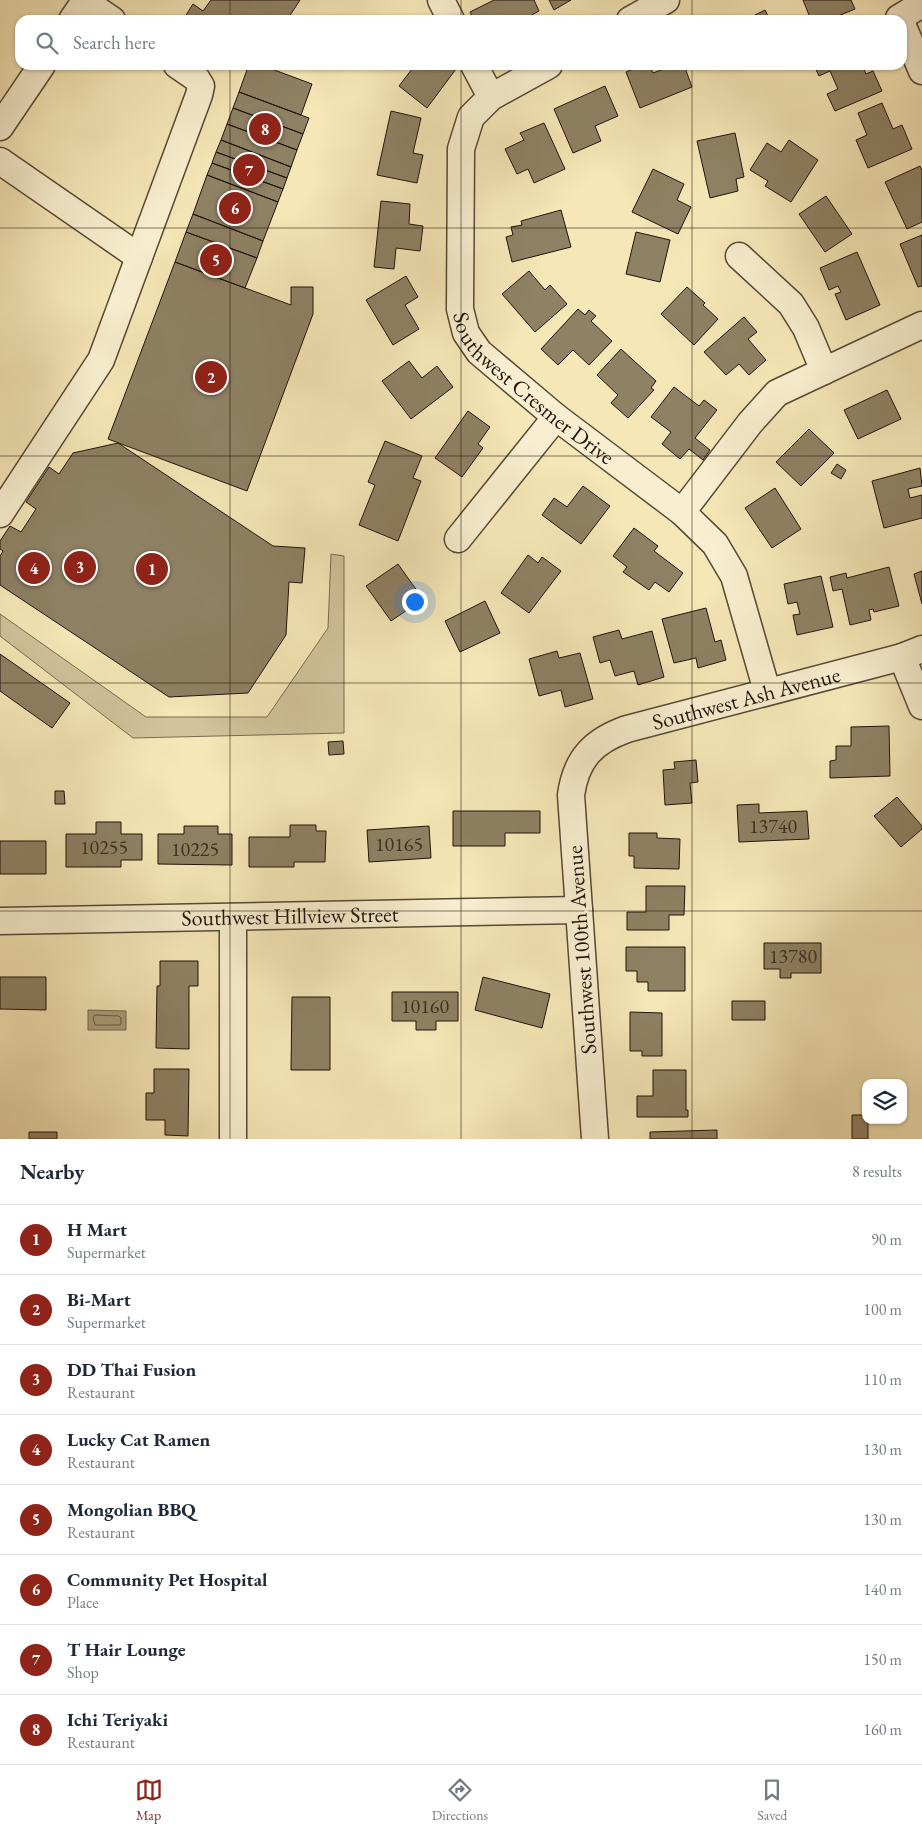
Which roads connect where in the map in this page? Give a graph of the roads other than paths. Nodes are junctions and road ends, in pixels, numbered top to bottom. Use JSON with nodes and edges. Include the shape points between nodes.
{"nodes":[{"id":1,"x":441,"y":0,"type":"edge"},
{"id":2,"x":622,"y":0,"type":"edge"},
{"id":3,"x":666,"y":0,"type":"edge"},
{"id":4,"x":922,"y":4,"type":"edge"},
{"id":5,"x":80,"y":7,"type":"edge"},
{"id":6,"x":100,"y":15,"type":"edge"},
{"id":7,"x":449,"y":15,"type":"edge"},
{"id":8,"x":629,"y":15,"type":"edge"},
{"id":9,"x":640,"y":15,"type":"edge"},
{"id":10,"x":900,"y":15,"type":"edge"},
{"id":11,"x":907,"y":37,"type":"edge"},
{"id":12,"x":39,"y":70,"type":"edge"},
{"id":13,"x":184,"y":70,"type":"edge"},
{"id":14,"x":477,"y":70,"type":"edge"},
{"id":15,"x":540,"y":70,"type":"edge"},
{"id":16,"x":922,"y":71,"type":"edge"},
{"id":17,"x":491,"y":97,"type":"junction"},
{"id":18,"x":0,"y":127,"type":"edge"},
{"id":19,"x":0,"y":161,"type":"edge"},
{"id":20,"x":739,"y":256,"type":"dead end"},
{"id":21,"x":139,"y":257,"type":"junction"},
{"id":22,"x":922,"y":325,"type":"edge"},
{"id":23,"x":824,"y":371,"type":"junction"},
{"id":24,"x":556,"y":417,"type":"junction"},
{"id":25,"x":682,"y":512,"type":"junction"},
{"id":26,"x":0,"y":514,"type":"edge"},
{"id":27,"x":458,"y":539,"type":"dead end"},
{"id":28,"x":912,"y":653,"type":"edge"},
{"id":29,"x":767,"y":691,"type":"junction"},
{"id":30,"x":922,"y":706,"type":"edge"},
{"id":31,"x":580,"y":762,"type":"joint"},
{"id":32,"x":579,"y":910,"type":"junction"},
{"id":33,"x":233,"y":917,"type":"junction"},
{"id":34,"x":0,"y":921,"type":"edge"},
{"id":35,"x":233,"y":1139,"type":"edge"},
{"id":36,"x":594,"y":1139,"type":"edge"}],
"edges":[{"from":1,"to":7,"type":"street"},
{"from":2,"to":8,"type":"street"},
{"from":3,"to":9,"type":"street"},
{"from":4,"to":10,"type":"street"},
{"from":5,"to":6,"type":"street"},
{"from":11,"to":16,"type":"street"},
{"from":12,"to":18,"type":"street"},
{"from":13,"to":21,"type":"street","via":[[201,86]]},
{"from":14,"to":17,"type":"street"},
{"from":15,"to":17,"type":"street","name":"Southwest Cresmer Drive"},
{"from":17,"to":24,"type":"street","name":"Southwest Cresmer Drive","via":[[471,117],[460,148],[460,309],[466,333],[479,352]]},
{"from":19,"to":21,"type":"street"},
{"from":20,"to":23,"type":"street","via":[[791,304],[806,328]]},
{"from":21,"to":26,"type":"street","via":[[102,360]]},
{"from":22,"to":23,"type":"street"},
{"from":23,"to":25,"type":"street","via":[[777,393]]},
{"from":24,"to":25,"type":"street","name":"Southwest Cresmer Drive"},
{"from":24,"to":27,"type":"street"},
{"from":25,"to":29,"type":"street","name":"Southwest Cresmer Drive","via":[[715,544],[734,576]]},
{"from":28,"to":29,"type":"street","name":"Southwest Ash Avenue"},
{"from":28,"to":30,"type":"street"},
{"from":29,"to":31,"type":"street","name":"Southwest Ash Avenue","via":[[615,733],[589,750]]},
{"from":31,"to":32,"type":"street","name":"Southwest 100th Avenue","via":[[570,795]]},
{"from":32,"to":33,"type":"street","name":"Southwest Hillview Street"},
{"from":32,"to":36,"type":"street","name":"Southwest 100th Avenue"},
{"from":33,"to":34,"type":"street","name":"Southwest Hillview Street"},
{"from":33,"to":35,"type":"street"}]}
